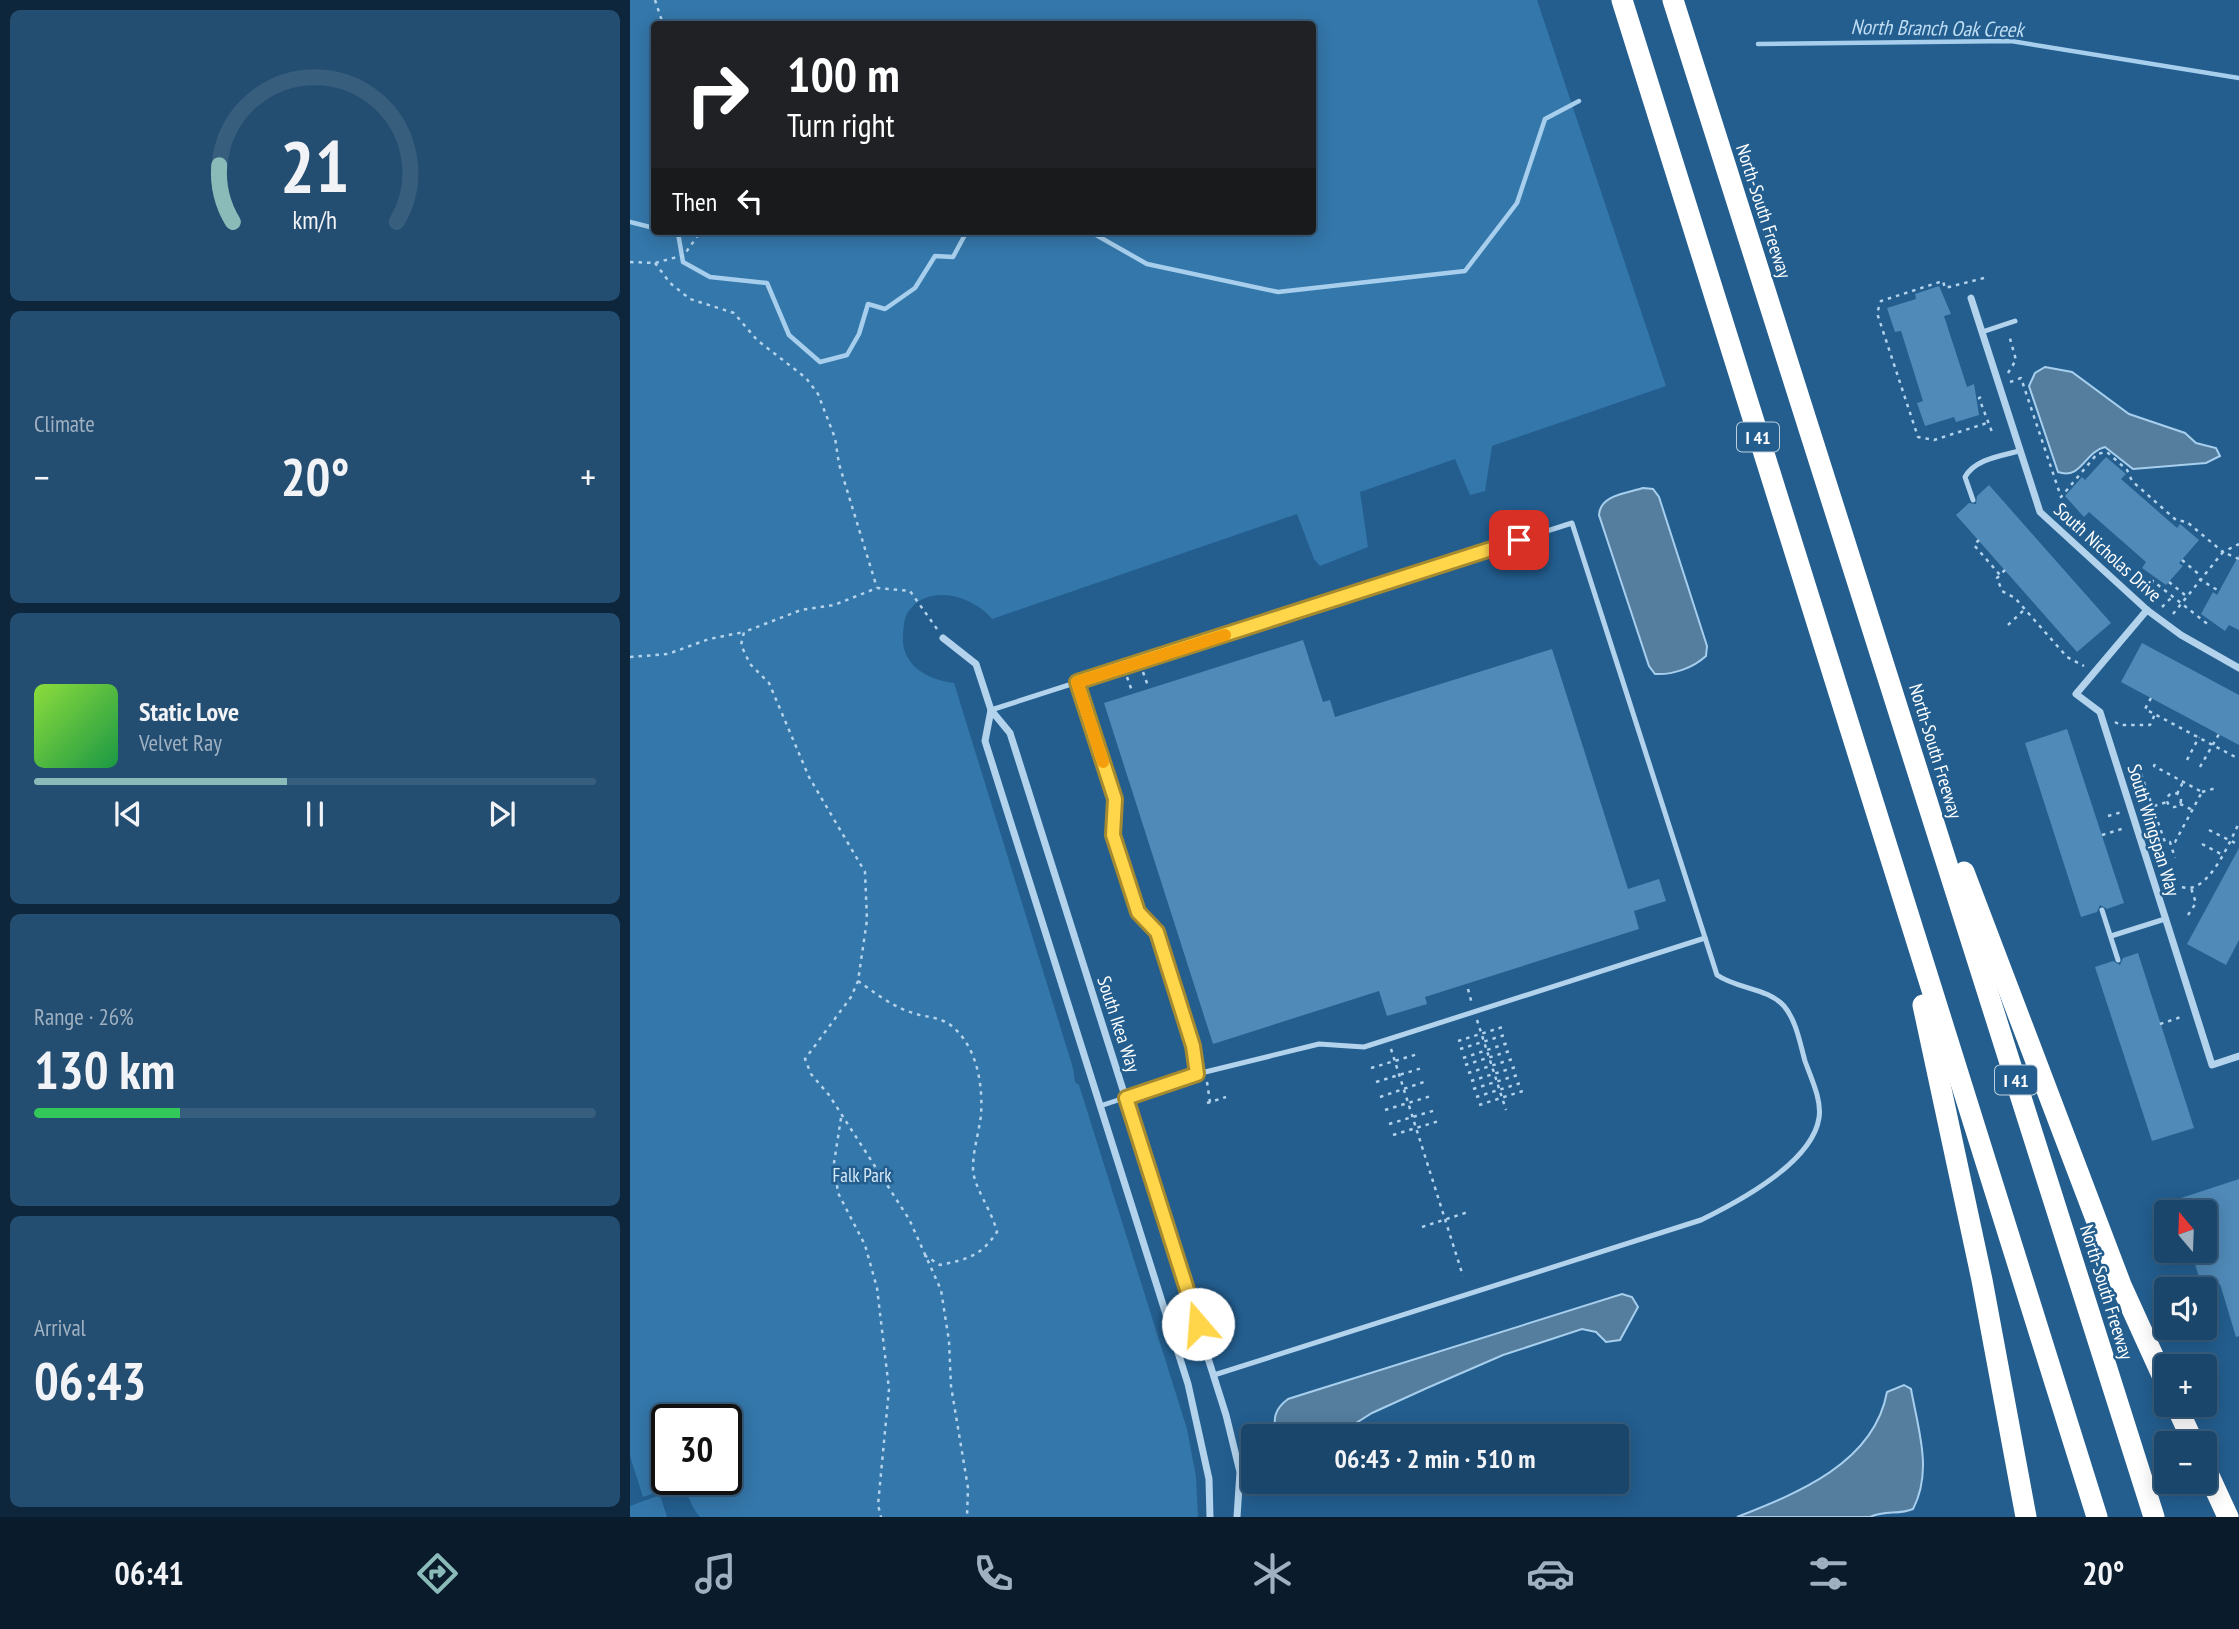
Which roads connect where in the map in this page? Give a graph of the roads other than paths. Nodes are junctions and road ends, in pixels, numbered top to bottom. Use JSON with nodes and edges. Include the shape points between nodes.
{"nodes":[{"id":1,"x":1622,"y":0,"type":"edge"},
{"id":2,"x":1673,"y":0,"type":"edge"},
{"id":3,"x":1971,"y":298,"type":"dead end"},
{"id":4,"x":2015,"y":321,"type":"dead end"},
{"id":5,"x":1982,"y":332,"type":"junction"},
{"id":6,"x":2019,"y":451,"type":"junction"},
{"id":7,"x":1973,"y":500,"type":"dead end"},
{"id":8,"x":2147,"y":610,"type":"junction"},
{"id":9,"x":943,"y":638,"type":"road end"},
{"id":10,"x":1879,"y":644,"type":"junction"},
{"id":11,"x":2239,"y":668,"type":"edge"},
{"id":12,"x":1077,"y":682,"type":"junction"},
{"id":13,"x":991,"y":709,"type":"junction"},
{"id":14,"x":1894,"y":873,"type":"junction"},
{"id":15,"x":2102,"y":910,"type":"dead end"},
{"id":16,"x":2165,"y":919,"type":"junction"},
{"id":17,"x":2111,"y":936,"type":"junction"},
{"id":18,"x":1705,"y":938,"type":"junction"},
{"id":19,"x":2118,"y":960,"type":"dead end"},
{"id":20,"x":2239,"y":1056,"type":"edge"},
{"id":21,"x":1197,"y":1074,"type":"junction"},
{"id":22,"x":1126,"y":1098,"type":"junction"},
{"id":23,"x":1100,"y":1106,"type":"junction"},
{"id":24,"x":2154,"y":1358,"type":"edge"},
{"id":25,"x":1214,"y":1375,"type":"junction"},
{"id":26,"x":2217,"y":1493,"type":"edge"},
{"id":27,"x":1210,"y":1517,"type":"edge"},
{"id":28,"x":1237,"y":1517,"type":"edge"},
{"id":29,"x":2026,"y":1517,"type":"edge"},
{"id":30,"x":2097,"y":1517,"type":"edge"},
{"id":31,"x":2154,"y":1517,"type":"edge"},
{"id":32,"x":2228,"y":1517,"type":"edge"}],
"edges":[{"from":1,"to":14,"type":"highway","number":"I 41"},
{"from":2,"to":10,"type":"highway","name":"North-South Freeway","number":"I 41"},
{"from":3,"to":5,"type":"street","name":"South Nicholas Drive"},
{"from":4,"to":5,"type":"lane"},
{"from":5,"to":6,"type":"street","name":"South Nicholas Drive"},
{"from":6,"to":7,"type":"lane","via":[[1969,469],[1965,477]]},
{"from":6,"to":8,"type":"street","name":"South Nicholas Drive","via":[[2040,512]]},
{"from":8,"to":11,"type":"street","name":"South Nicholas Drive"},
{"from":8,"to":16,"type":"street","name":"South Wingspan Way","via":[[2076,694],[2100,712]]},
{"from":9,"to":13,"type":"street","name":"South Ikea Way","via":[[976,664]]},
{"from":10,"to":24,"type":"highway","via":[[2091,1208]]},
{"from":10,"to":31,"type":"highway","name":"North-South Freeway","number":"I 41"},
{"from":12,"to":13,"type":"lane"},
{"from":12,"to":18,"type":"lane","via":[[1572,523]]},
{"from":12,"to":21,"type":"lane","via":[[1115,799],[1113,835],[1138,912],[1157,932],[1193,1046]]},
{"from":13,"to":22,"type":"street","name":"South Ikea Way","via":[[1010,733]]},
{"from":13,"to":23,"type":"street","name":"South Ikea Way","via":[[985,741]]},
{"from":14,"to":29,"type":"highway","via":[[1982,1280]]},
{"from":14,"to":30,"type":"highway","number":"I 41"},
{"from":15,"to":17,"type":"lane"},
{"from":16,"to":17,"type":"lane"},
{"from":16,"to":20,"type":"street","name":"South Wingspan Way","via":[[2212,1065]]},
{"from":17,"to":19,"type":"lane"},
{"from":18,"to":21,"type":"lane","via":[[1364,1047],[1319,1044]]},
{"from":18,"to":25,"type":"lane","via":[[1717,975],[1770,995],[1784,1006],[1793,1020],[1818,1099],[1814,1135],[1778,1172],[1741,1201],[1701,1220]]},
{"from":21,"to":22,"type":"lane"},
{"from":22,"to":23,"type":"lane"},
{"from":22,"to":25,"type":"street","name":"South Ikea Way"},
{"from":23,"to":27,"type":"street","name":"South Ikea Way","via":[[1188,1384],[1209,1479]]},
{"from":25,"to":28,"type":"street","name":"South Ikea Way","via":[[1240,1472]]},
{"from":26,"to":32,"type":"highway"}]}
